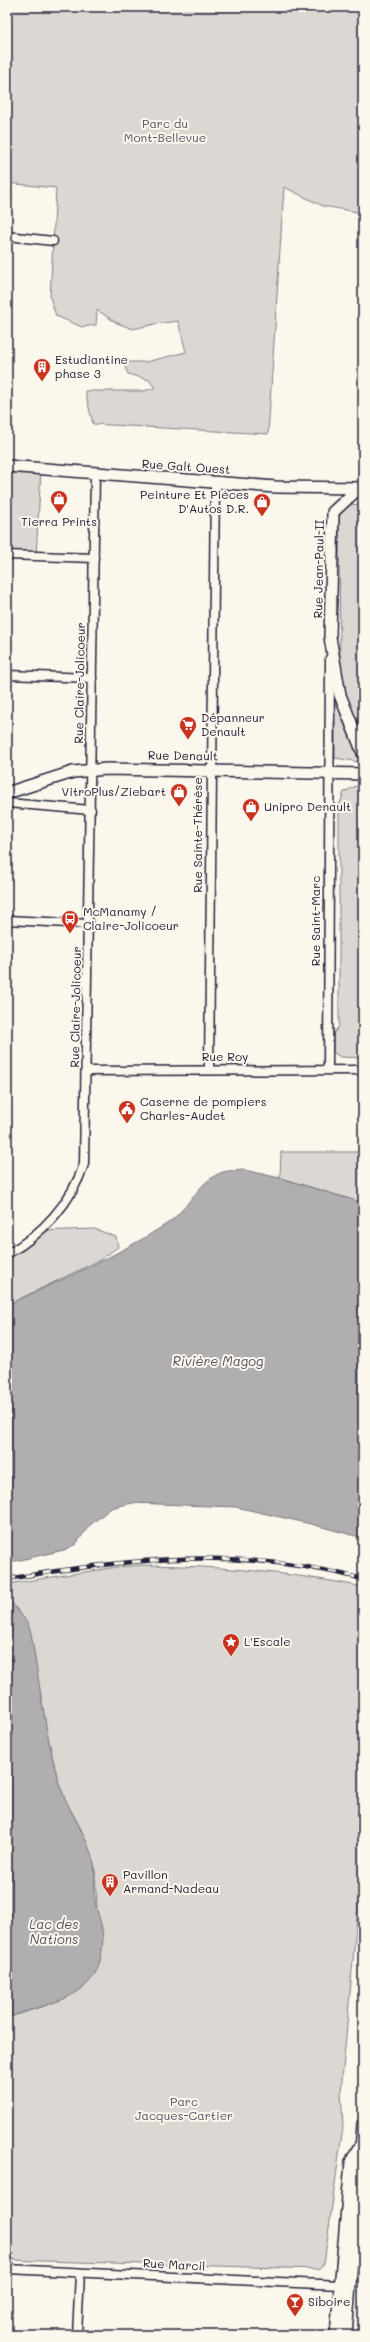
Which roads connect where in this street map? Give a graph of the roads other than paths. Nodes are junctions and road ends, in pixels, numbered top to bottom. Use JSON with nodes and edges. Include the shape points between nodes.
{"nodes":[{"id":1,"x":7,"y":236,"type":"edge"},
{"id":2,"x":53,"y":241,"type":"dead end"},
{"id":3,"x":7,"y":466,"type":"edge"},
{"id":4,"x":95,"y":474,"type":"junction"},
{"id":5,"x":215,"y":482,"type":"junction"},
{"id":6,"x":361,"y":488,"type":"edge"},
{"id":7,"x":7,"y":555,"type":"edge"},
{"id":8,"x":94,"y":558,"type":"junction"},
{"id":9,"x":330,"y":637,"type":"junction"},
{"id":10,"x":7,"y":675,"type":"edge"},
{"id":11,"x":92,"y":678,"type":"junction"},
{"id":12,"x":363,"y":753,"type":"edge"},
{"id":13,"x":211,"y":769,"type":"junction"},
{"id":14,"x":91,"y":770,"type":"junction"},
{"id":15,"x":328,"y":772,"type":"junction"},
{"id":16,"x":363,"y":774,"type":"edge"},
{"id":17,"x":7,"y":793,"type":"edge"},
{"id":18,"x":7,"y":803,"type":"edge"},
{"id":19,"x":91,"y":810,"type":"junction"},
{"id":20,"x":7,"y":920,"type":"edge"},
{"id":21,"x":89,"y":924,"type":"junction"},
{"id":22,"x":209,"y":1069,"type":"junction"},
{"id":23,"x":328,"y":1069,"type":"junction"},
{"id":24,"x":363,"y":1070,"type":"edge"},
{"id":25,"x":86,"y":1071,"type":"junction"},
{"id":26,"x":7,"y":1254,"type":"edge"},
{"id":27,"x":363,"y":2124,"type":"edge"},
{"id":28,"x":362,"y":2143,"type":"edge"},
{"id":29,"x":7,"y":2269,"type":"edge"},
{"id":30,"x":80,"y":2273,"type":"junction"},
{"id":31,"x":340,"y":2285,"type":"junction"},
{"id":32,"x":77,"y":2335,"type":"edge"},
{"id":33,"x":336,"y":2335,"type":"edge"},
{"id":34,"x":346,"y":2335,"type":"edge"}],
"edges":[{"from":1,"to":2,"type":"street"},
{"from":3,"to":4,"type":"main road","name":"Rue Galt Ouest"},
{"from":4,"to":5,"type":"main road","name":"Rue Galt Ouest"},
{"from":4,"to":8,"type":"street","name":"Rue Claire-Jolicoeur"},
{"from":5,"to":6,"type":"main road","name":"Rue Galt Ouest","via":[[276,487]]},
{"from":5,"to":13,"type":"street","name":"Rue Sainte-Thérèse"},
{"from":6,"to":9,"type":"main road","name":"Rue Jean-Paul-II","via":[[333,512]]},
{"from":7,"to":8,"type":"street"},
{"from":8,"to":11,"type":"street","name":"Rue Claire-Jolicoeur"},
{"from":9,"to":12,"type":"main road","name":"Rue Jean-Paul-II","via":[[340,695]]},
{"from":9,"to":15,"type":"street","name":"Rue Jean-Paul-II"},
{"from":10,"to":11,"type":"street"},
{"from":11,"to":14,"type":"street","name":"Rue Claire-Jolicoeur"},
{"from":13,"to":14,"type":"main road","name":"Rue Denault"},
{"from":13,"to":15,"type":"main road","name":"Rue Denault"},
{"from":13,"to":22,"type":"street","name":"Rue Sainte-Thérèse"},
{"from":14,"to":17,"type":"main road","name":"Rue Denault","via":[[53,778]]},
{"from":14,"to":19,"type":"street","name":"Rue Claire-Jolicoeur"},
{"from":15,"to":16,"type":"main road","name":"Rue Denault"},
{"from":15,"to":23,"type":"street","name":"Rue Saint-Marc"},
{"from":18,"to":19,"type":"street"},
{"from":19,"to":21,"type":"street","name":"Rue Claire-Jolicoeur"},
{"from":20,"to":21,"type":"street"},
{"from":21,"to":25,"type":"street","name":"Rue Claire-Jolicoeur"},
{"from":22,"to":23,"type":"street","name":"Rue Roy"},
{"from":22,"to":25,"type":"street","name":"Rue Roy"},
{"from":23,"to":24,"type":"street","name":"Rue Roy"},
{"from":25,"to":26,"type":"street","name":"Rue Claire-Jolicoeur","via":[[84,1164],[79,1181],[64,1204],[39,1231]]},
{"from":27,"to":28,"type":"main road"},
{"from":28,"to":31,"type":"main road","via":[[351,2162]]},
{"from":28,"to":34,"type":"main road"},
{"from":29,"to":30,"type":"street","name":"Rue Marcil"},
{"from":30,"to":31,"type":"street","name":"Rue Marcil"},
{"from":30,"to":32,"type":"street"},
{"from":31,"to":33,"type":"main road"}]}
